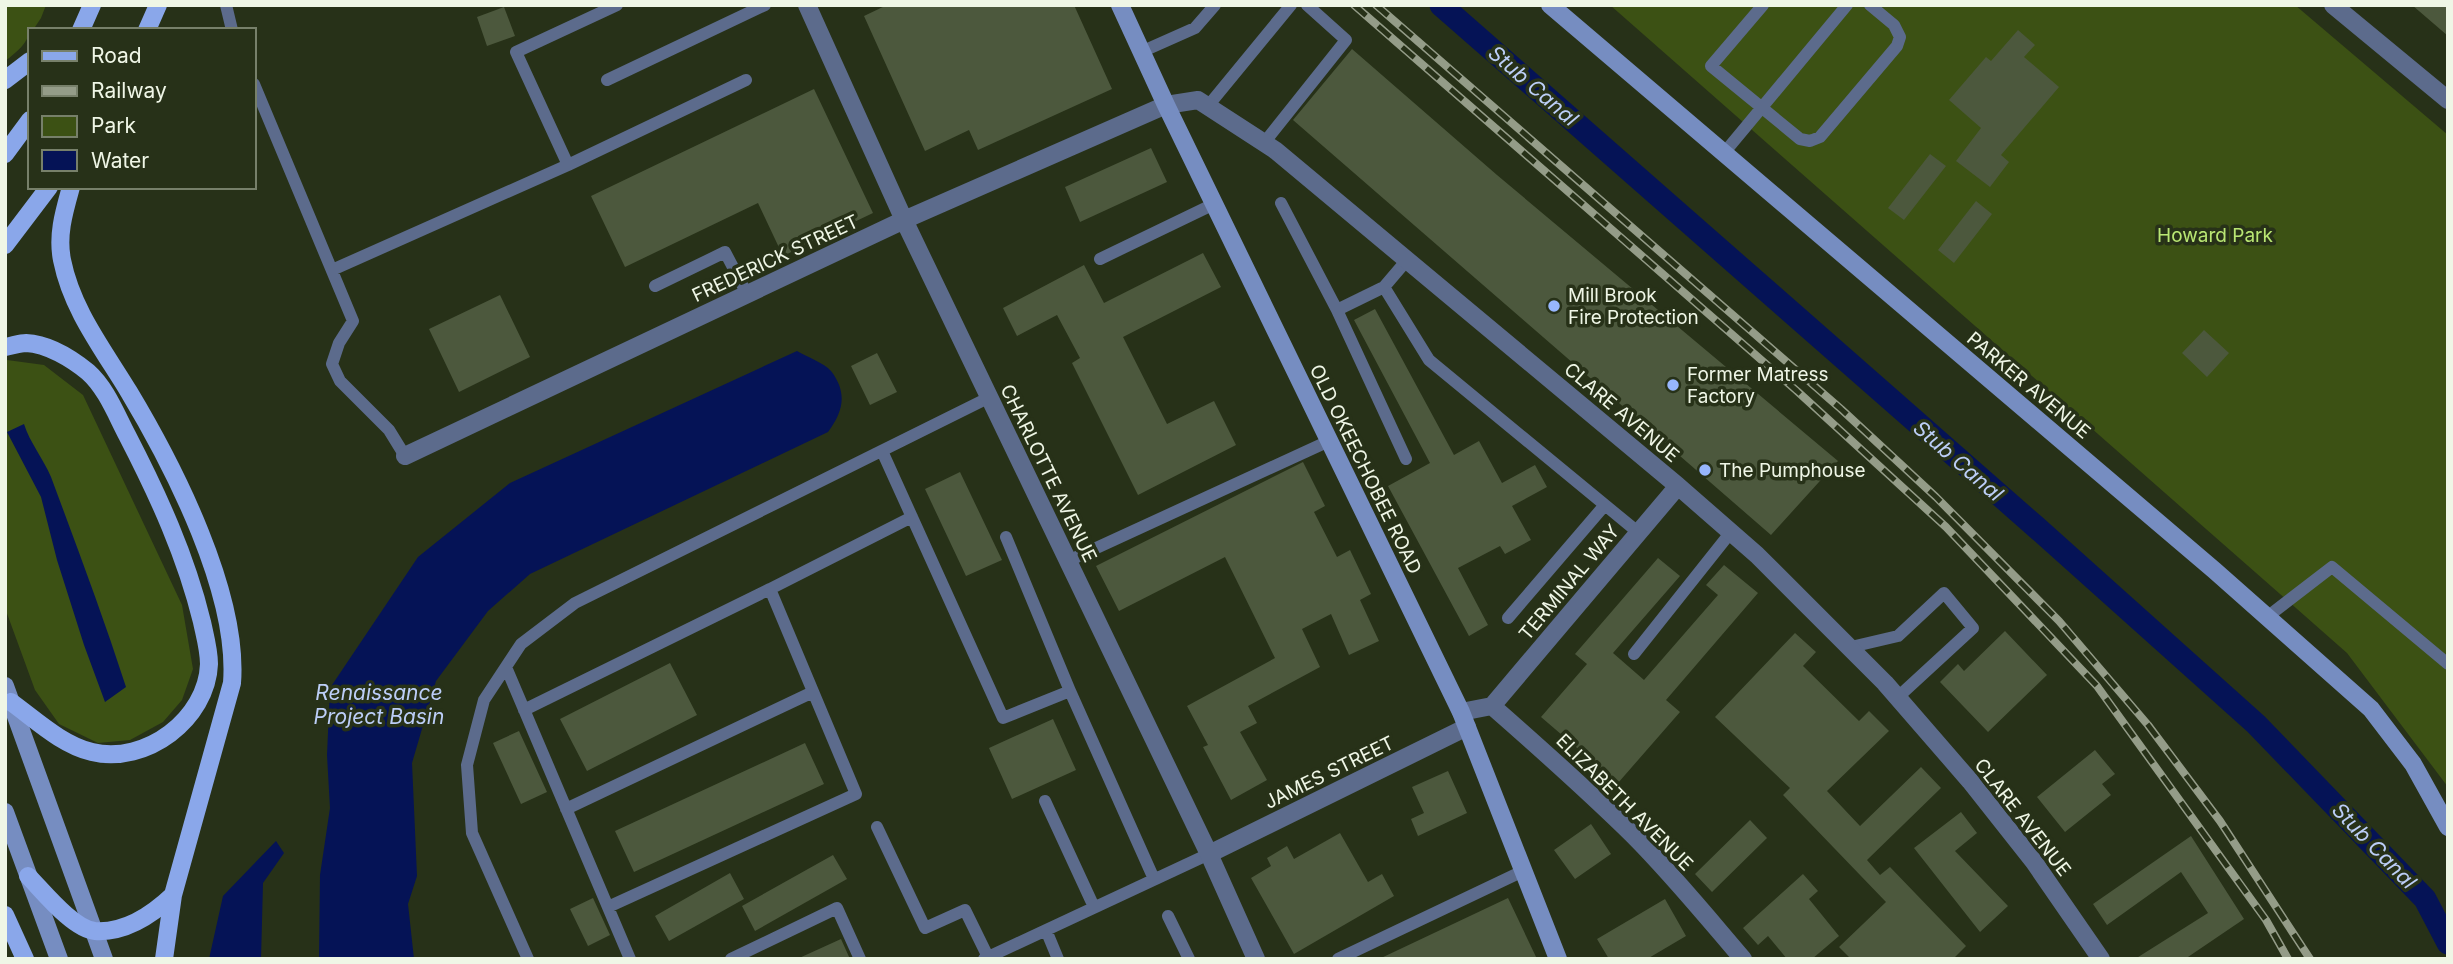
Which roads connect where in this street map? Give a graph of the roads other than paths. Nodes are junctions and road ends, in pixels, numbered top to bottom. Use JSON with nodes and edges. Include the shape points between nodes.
{"nodes":[{"id":1,"x":158,"y":5,"type":"edge"},
{"id":2,"x":226,"y":5,"type":"edge"},
{"id":3,"x":617,"y":5,"type":"edge"},
{"id":4,"x":765,"y":5,"type":"edge"},
{"id":5,"x":807,"y":5,"type":"edge"},
{"id":6,"x":1120,"y":5,"type":"edge"},
{"id":7,"x":1215,"y":5,"type":"edge"},
{"id":8,"x":1291,"y":5,"type":"edge"},
{"id":9,"x":1307,"y":5,"type":"edge"},
{"id":10,"x":1550,"y":5,"type":"edge"},
{"id":11,"x":1763,"y":5,"type":"edge"},
{"id":12,"x":1847,"y":5,"type":"edge"},
{"id":13,"x":1870,"y":5,"type":"edge"},
{"id":14,"x":2333,"y":5,"type":"edge"},
{"id":15,"x":91,"y":9,"type":"edge"},
{"id":16,"x":71,"y":28,"type":"edge"},
{"id":17,"x":82,"y":28,"type":"edge"},
{"id":18,"x":148,"y":28,"type":"edge"},
{"id":19,"x":232,"y":28,"type":"edge"},
{"id":20,"x":1142,"y":52,"type":"junction"},
{"id":21,"x":28,"y":63,"type":"edge"},
{"id":22,"x":5,"y":80,"type":"edge"},
{"id":23,"x":607,"y":80,"type":"dead end"},
{"id":24,"x":746,"y":80,"type":"dead end"},
{"id":25,"x":256,"y":89,"type":"edge"},
{"id":26,"x":2448,"y":100,"type":"edge"},
{"id":27,"x":1166,"y":104,"type":"junction"},
{"id":28,"x":1208,"y":106,"type":"junction"},
{"id":29,"x":1762,"y":108,"type":"junction"},
{"id":30,"x":28,"y":123,"type":"edge"},
{"id":31,"x":1264,"y":143,"type":"junction"},
{"id":32,"x":1724,"y":153,"type":"junction"},
{"id":33,"x":5,"y":154,"type":"edge"},
{"id":34,"x":568,"y":165,"type":"junction"},
{"id":35,"x":47,"y":189,"type":"edge"},
{"id":36,"x":70,"y":189,"type":"edge"},
{"id":37,"x":1281,"y":203,"type":"dead end"},
{"id":38,"x":1214,"y":204,"type":"junction"},
{"id":39,"x":904,"y":220,"type":"junction"},
{"id":40,"x":5,"y":245,"type":"edge"},
{"id":41,"x":1100,"y":258,"type":"dead end"},
{"id":42,"x":1407,"y":260,"type":"junction"},
{"id":43,"x":332,"y":270,"type":"junction"},
{"id":44,"x":655,"y":286,"type":"dead end"},
{"id":45,"x":1384,"y":287,"type":"junction"},
{"id":46,"x":747,"y":294,"type":"junction"},
{"id":47,"x":1337,"y":310,"type":"junction"},
{"id":48,"x":5,"y":348,"type":"edge"},
{"id":49,"x":989,"y":397,"type":"junction"},
{"id":50,"x":1329,"y":441,"type":"junction"},
{"id":51,"x":882,"y":450,"type":"junction"},
{"id":52,"x":405,"y":456,"type":"joint"},
{"id":53,"x":1406,"y":459,"type":"dead end"},
{"id":54,"x":1678,"y":486,"type":"junction"},
{"id":55,"x":1604,"y":506,"type":"junction"},
{"id":56,"x":912,"y":517,"type":"junction"},
{"id":57,"x":1731,"y":532,"type":"junction"},
{"id":58,"x":1639,"y":533,"type":"junction"},
{"id":59,"x":1006,"y":537,"type":"dead end"},
{"id":60,"x":1068,"y":561,"type":"junction"},
{"id":61,"x":770,"y":589,"type":"junction"},
{"id":62,"x":2267,"y":617,"type":"junction"},
{"id":63,"x":1507,"y":618,"type":"dead end"},
{"id":64,"x":1851,"y":647,"type":"junction"},
{"id":65,"x":1634,"y":654,"type":"dead end"},
{"id":66,"x":2448,"y":664,"type":"edge"},
{"id":67,"x":506,"y":667,"type":"junction"},
{"id":68,"x":1070,"y":691,"type":"junction"},
{"id":69,"x":813,"y":692,"type":"junction"},
{"id":70,"x":8,"y":694,"type":"edge"},
{"id":71,"x":1898,"y":697,"type":"junction"},
{"id":72,"x":1492,"y":706,"type":"junction"},
{"id":73,"x":524,"y":710,"type":"junction"},
{"id":74,"x":1464,"y":720,"type":"junction"},
{"id":75,"x":1045,"y":801,"type":"dead end"},
{"id":76,"x":566,"y":809,"type":"junction"},
{"id":77,"x":5,"y":812,"type":"edge"},
{"id":78,"x":877,"y":827,"type":"dead end"},
{"id":79,"x":2448,"y":827,"type":"edge"},
{"id":80,"x":1209,"y":854,"type":"junction"},
{"id":81,"x":1523,"y":871,"type":"junction"},
{"id":82,"x":28,"y":876,"type":"junction"},
{"id":83,"x":1154,"y":879,"type":"junction"},
{"id":84,"x":173,"y":895,"type":"junction"},
{"id":85,"x":608,"y":907,"type":"junction"},
{"id":86,"x":1094,"y":907,"type":"junction"},
{"id":87,"x":5,"y":915,"type":"edge"},
{"id":88,"x":1168,"y":916,"type":"dead end"},
{"id":89,"x":1046,"y":930,"type":"junction"},
{"id":90,"x":94,"y":931,"type":"junction"},
{"id":91,"x":987,"y":958,"type":"edge"},
{"id":92,"x":25,"y":959,"type":"edge"},
{"id":93,"x":59,"y":959,"type":"edge"},
{"id":94,"x":104,"y":959,"type":"edge"},
{"id":95,"x":164,"y":959,"type":"edge"},
{"id":96,"x":527,"y":959,"type":"edge"},
{"id":97,"x":630,"y":959,"type":"edge"},
{"id":98,"x":731,"y":959,"type":"edge"},
{"id":99,"x":860,"y":959,"type":"edge"},
{"id":100,"x":1058,"y":959,"type":"edge"},
{"id":101,"x":1189,"y":959,"type":"edge"},
{"id":102,"x":1256,"y":959,"type":"edge"},
{"id":103,"x":1338,"y":959,"type":"edge"},
{"id":104,"x":1558,"y":959,"type":"edge"},
{"id":105,"x":1743,"y":959,"type":"edge"},
{"id":106,"x":2101,"y":959,"type":"edge"}],
"edges":[{"from":1,"to":18,"type":"main road"},
{"from":2,"to":19,"type":"lane"},
{"from":3,"to":34,"type":"lane","via":[[516,52]]},
{"from":4,"to":23,"type":"lane"},
{"from":5,"to":39,"type":"street","name":"CHARLOTTE AVENUE"},
{"from":6,"to":20,"type":"street","name":"OLD OKEECHOBEE ROAD"},
{"from":7,"to":20,"type":"lane","via":[[1195,28]]},
{"from":8,"to":28,"type":"lane"},
{"from":9,"to":31,"type":"lane","via":[[1346,40]]},
{"from":10,"to":32,"type":"street","name":"PARKER AVENUE"},
{"from":11,"to":29,"type":"lane","via":[[1711,66]]},
{"from":12,"to":29,"type":"lane"},
{"from":13,"to":29,"type":"lane","via":[[1894,26],[1900,37],[1897,46],[1820,137],[1800,139]]},
{"from":14,"to":26,"type":"street"},
{"from":15,"to":16,"type":"main road"},
{"from":15,"to":17,"type":"main road"},
{"from":20,"to":27,"type":"street","name":"OLD OKEECHOBEE ROAD"},
{"from":21,"to":22,"type":"main road"},
{"from":24,"to":34,"type":"lane"},
{"from":25,"to":43,"type":"lane"},
{"from":27,"to":28,"type":"street","name":"CLARE AVENUE","via":[[1198,100]]},
{"from":27,"to":38,"type":"street","name":"OLD OKEECHOBEE ROAD"},
{"from":27,"to":39,"type":"street","name":"FREDERICK STREET"},
{"from":28,"to":31,"type":"street","name":"CLARE AVENUE"},
{"from":29,"to":32,"type":"lane"},
{"from":30,"to":33,"type":"main road"},
{"from":31,"to":42,"type":"street","name":"CLARE AVENUE"},
{"from":32,"to":62,"type":"street","name":"PARKER AVENUE"},
{"from":34,"to":43,"type":"lane"},
{"from":35,"to":40,"type":"main road"},
{"from":36,"to":84,"type":"main road","via":[[60,230],[72,293],[86,325],[159,441],[211,564],[230,629],[232,683]]},
{"from":37,"to":47,"type":"lane"},
{"from":38,"to":41,"type":"lane"},
{"from":38,"to":50,"type":"street","name":"OLD OKEECHOBEE ROAD"},
{"from":39,"to":46,"type":"street","name":"FREDERICK STREET"},
{"from":39,"to":49,"type":"street","name":"CHARLOTTE AVENUE"},
{"from":42,"to":45,"type":"lane"},
{"from":42,"to":54,"type":"street","name":"CLARE AVENUE"},
{"from":43,"to":52,"type":"lane","via":[[353,321],[332,364],[340,381],[389,430]]},
{"from":44,"to":46,"type":"lane","via":[[725,252]]},
{"from":45,"to":47,"type":"lane"},
{"from":45,"to":55,"type":"lane","via":[[1429,360]]},
{"from":46,"to":52,"type":"street","name":"FREDERICK STREET"},
{"from":47,"to":53,"type":"lane"},
{"from":48,"to":70,"type":"main road","via":[[27,343],[59,352],[90,374],[109,400],[153,485],[193,584],[209,665],[201,695],[183,722],[149,746],[112,754],[72,744]]},
{"from":49,"to":51,"type":"lane"},
{"from":49,"to":60,"type":"street","name":"CHARLOTTE AVENUE"},
{"from":50,"to":60,"type":"lane"},
{"from":50,"to":74,"type":"street","name":"OLD OKEECHOBEE ROAD"},
{"from":51,"to":56,"type":"lane"},
{"from":51,"to":67,"type":"lane","via":[[575,603],[521,643]]},
{"from":54,"to":57,"type":"street","name":"CLARE AVENUE"},
{"from":54,"to":58,"type":"street","name":"TERMINAL WAY"},
{"from":55,"to":58,"type":"lane"},
{"from":55,"to":63,"type":"lane"},
{"from":56,"to":61,"type":"lane"},
{"from":56,"to":68,"type":"lane","via":[[1003,718]]},
{"from":57,"to":64,"type":"street","name":"CLARE AVENUE"},
{"from":57,"to":65,"type":"lane"},
{"from":58,"to":72,"type":"street","name":"TERMINAL WAY"},
{"from":59,"to":68,"type":"lane"},
{"from":60,"to":80,"type":"street","name":"CHARLOTTE AVENUE"},
{"from":61,"to":69,"type":"lane"},
{"from":61,"to":73,"type":"lane"},
{"from":62,"to":66,"type":"lane","via":[[2332,567]]},
{"from":62,"to":79,"type":"street","name":"PARKER AVENUE","via":[[2371,709],[2413,764]]},
{"from":64,"to":71,"type":"street","name":"CLARE AVENUE"},
{"from":64,"to":71,"type":"lane","via":[[1898,635],[1944,593],[1973,628]]},
{"from":67,"to":73,"type":"lane"},
{"from":67,"to":96,"type":"lane","via":[[484,700],[467,765],[472,833]]},
{"from":68,"to":83,"type":"lane"},
{"from":69,"to":76,"type":"lane"},
{"from":69,"to":85,"type":"lane","via":[[856,794]]},
{"from":70,"to":90,"type":"street"},
{"from":71,"to":106,"type":"street","name":"CLARE AVENUE","via":[[2026,852]]},
{"from":72,"to":74,"type":"street"},
{"from":72,"to":105,"type":"street","name":"ELIZABETH AVENUE","via":[[1635,837]]},
{"from":73,"to":76,"type":"lane"},
{"from":74,"to":80,"type":"street","name":"JAMES STREET"},
{"from":74,"to":81,"type":"street","name":"OLD OKEECHOBEE ROAD"},
{"from":75,"to":86,"type":"lane"},
{"from":76,"to":85,"type":"lane"},
{"from":77,"to":82,"type":"street"},
{"from":78,"to":91,"type":"lane","via":[[925,928],[965,910]]},
{"from":80,"to":83,"type":"lane"},
{"from":80,"to":102,"type":"street","name":"CHARLOTTE AVENUE"},
{"from":81,"to":103,"type":"lane"},
{"from":81,"to":104,"type":"street","name":"OLD OKEECHOBEE ROAD"},
{"from":82,"to":90,"type":"main road","via":[[66,914]]},
{"from":82,"to":93,"type":"street"},
{"from":83,"to":86,"type":"lane"},
{"from":84,"to":90,"type":"main road","via":[[140,920]]},
{"from":84,"to":95,"type":"main road"},
{"from":85,"to":97,"type":"lane"},
{"from":86,"to":89,"type":"lane"},
{"from":87,"to":92,"type":"main road"},
{"from":88,"to":101,"type":"lane"},
{"from":89,"to":91,"type":"lane"},
{"from":89,"to":100,"type":"lane"},
{"from":90,"to":94,"type":"street"},
{"from":98,"to":99,"type":"lane","via":[[837,908]]}]}
